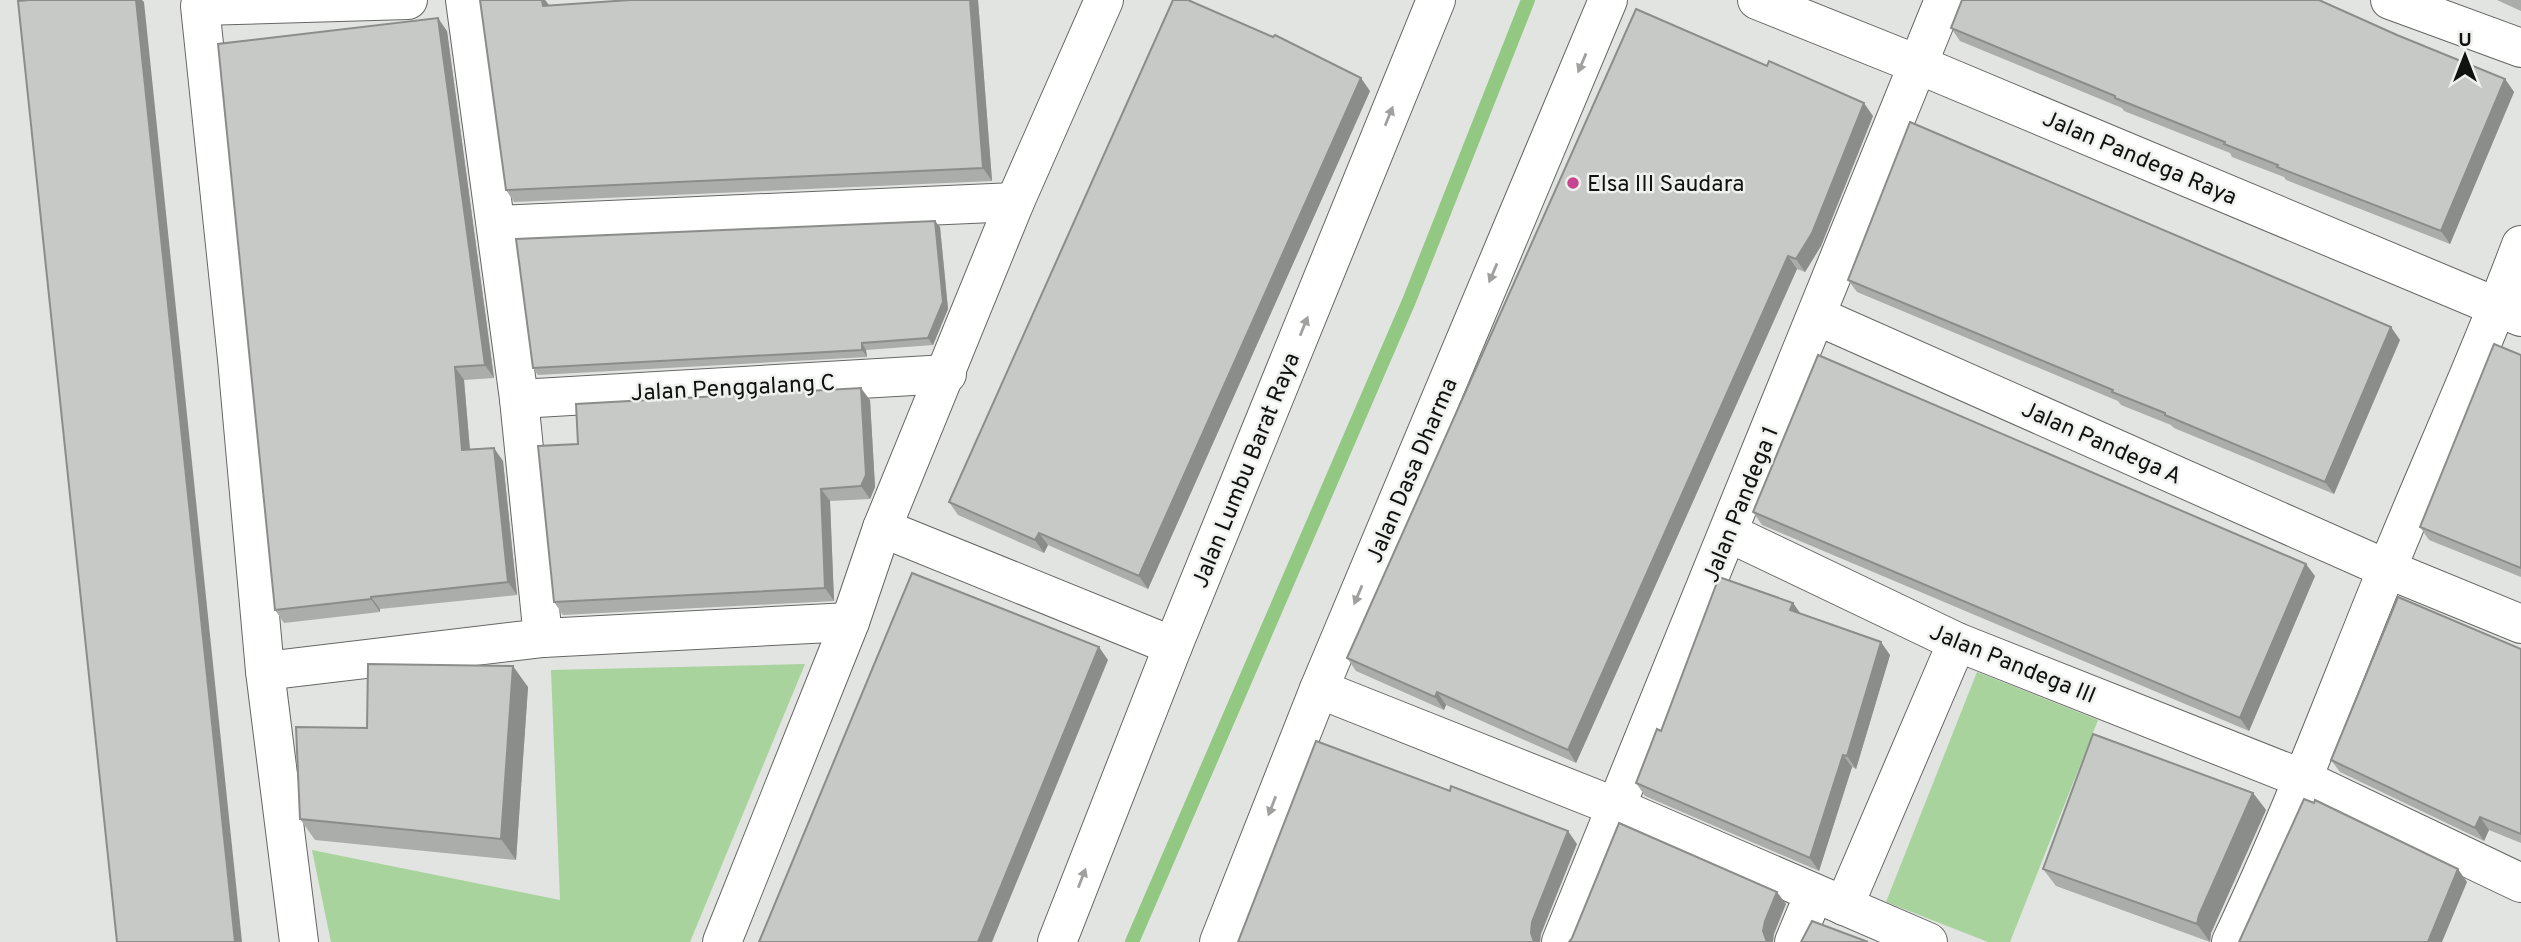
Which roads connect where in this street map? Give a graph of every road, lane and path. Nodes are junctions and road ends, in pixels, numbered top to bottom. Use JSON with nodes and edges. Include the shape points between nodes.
{"nodes":[{"id":1,"x":408,"y":0,"type":"edge"},
{"id":2,"x":465,"y":0,"type":"edge"},
{"id":3,"x":1104,"y":0,"type":"edge"},
{"id":4,"x":1436,"y":0,"type":"edge"},
{"id":5,"x":1608,"y":0,"type":"edge"},
{"id":6,"x":1757,"y":0,"type":"edge"},
{"id":7,"x":1944,"y":0,"type":"edge"},
{"id":8,"x":2390,"y":0,"type":"edge"},
{"id":9,"x":2521,"y":48,"type":"edge"},
{"id":10,"x":1919,"y":65,"type":"junction"},
{"id":11,"x":1015,"y":202,"type":"junction"},
{"id":12,"x":496,"y":225,"type":"junction"},
{"id":13,"x":2521,"y":246,"type":"edge"},
{"id":14,"x":2509,"y":312,"type":"edge"},
{"id":15,"x":1817,"y":316,"type":"junction"},
{"id":16,"x":947,"y":374,"type":"junction"},
{"id":17,"x":519,"y":399,"type":"junction"},
{"id":18,"x":883,"y":528,"type":"junction"},
{"id":19,"x":1728,"y":533,"type":"junction"},
{"id":20,"x":2387,"y":569,"type":"junction"},
{"id":21,"x":850,"y":622,"type":"junction"},
{"id":22,"x":2521,"y":624,"type":"edge"},
{"id":23,"x":543,"y":638,"type":"junction"},
{"id":24,"x":1957,"y":642,"type":"junction"},
{"id":25,"x":1173,"y":646,"type":"junction"},
{"id":26,"x":265,"y":671,"type":"junction"},
{"id":27,"x":1318,"y":689,"type":"junction"},
{"id":28,"x":2303,"y":779,"type":"junction"},
{"id":29,"x":1616,"y":807,"type":"junction"},
{"id":30,"x":2521,"y":883,"type":"edge"},
{"id":31,"x":1829,"y":900,"type":"junction"},
{"id":32,"x":299,"y":942,"type":"edge"},
{"id":33,"x":722,"y":942,"type":"edge"},
{"id":34,"x":1057,"y":942,"type":"edge"},
{"id":35,"x":1219,"y":942,"type":"edge"},
{"id":36,"x":1561,"y":942,"type":"edge"},
{"id":37,"x":1794,"y":942,"type":"edge"},
{"id":38,"x":1928,"y":942,"type":"edge"},
{"id":39,"x":2231,"y":942,"type":"edge"}],
"edges":[{"from":1,"to":26,"type":"street","via":[[200,6]]},
{"from":2,"to":12,"type":"street"},
{"from":3,"to":11,"type":"street"},
{"from":25,"to":4,"type":"street","name":"Jalan Lumbu Barat Raya","one_way":true},
{"from":5,"to":27,"type":"street","name":"Jalan Dasa Dharma","one_way":true},
{"from":6,"to":10,"type":"street","name":"Jalan Pandega Raya"},
{"from":7,"to":10,"type":"street","name":"Jalan Pandega 1"},
{"from":8,"to":9,"type":"street"},
{"from":10,"to":14,"type":"street","name":"Jalan Pandega Raya"},
{"from":10,"to":15,"type":"street","name":"Jalan Pandega 1"},
{"from":11,"to":12,"type":"street"},
{"from":11,"to":16,"type":"street"},
{"from":12,"to":17,"type":"street"},
{"from":13,"to":14,"type":"street"},
{"from":14,"to":20,"type":"street"},
{"from":15,"to":19,"type":"street","name":"Jalan Pandega 1"},
{"from":15,"to":20,"type":"street","name":"Jalan Pandega A"},
{"from":16,"to":17,"type":"street","name":"Jalan Penggalang C"},
{"from":16,"to":18,"type":"street"},
{"from":17,"to":23,"type":"street"},
{"from":18,"to":21,"type":"street"},
{"from":18,"to":25,"type":"street"},
{"from":19,"to":24,"type":"street","name":"Jalan Pandega III"},
{"from":19,"to":29,"type":"street","name":"Jalan Pandega 1"},
{"from":20,"to":22,"type":"street","name":"Jalan Pandega A"},
{"from":20,"to":28,"type":"street"},
{"from":21,"to":23,"type":"street"},
{"from":21,"to":33,"type":"street"},
{"from":23,"to":26,"type":"street"},
{"from":24,"to":28,"type":"street","name":"Jalan Pandega III"},
{"from":24,"to":31,"type":"street"},
{"from":34,"to":25,"type":"street","name":"Jalan Lumbu Barat Raya","one_way":true},
{"from":26,"to":32,"type":"street"},
{"from":27,"to":29,"type":"street"},
{"from":27,"to":35,"type":"street","name":"Jalan Dasa Dharma","one_way":true},
{"from":28,"to":30,"type":"street","name":"Jalan Pandega III"},
{"from":28,"to":39,"type":"street"},
{"from":29,"to":31,"type":"street"},
{"from":29,"to":36,"type":"street","name":"Jalan Pandega 1"},
{"from":31,"to":37,"type":"street"},
{"from":31,"to":38,"type":"street"}]}
